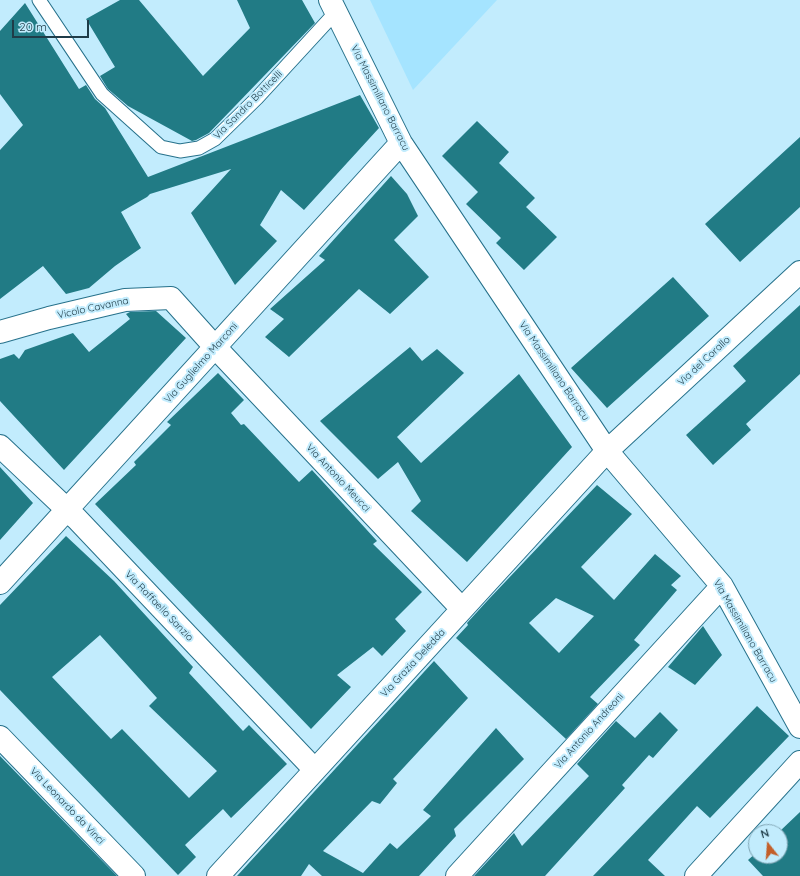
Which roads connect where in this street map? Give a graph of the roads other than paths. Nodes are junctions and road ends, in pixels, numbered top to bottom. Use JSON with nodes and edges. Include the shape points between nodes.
{"nodes":[{"id":1,"x":40,"y":0,"type":"edge"},
{"id":2,"x":333,"y":6,"type":"edge"},
{"id":3,"x":401,"y":143,"type":"junction"},
{"id":4,"x":800,"y":272,"type":"edge"},
{"id":5,"x":0,"y":332,"type":"edge"},
{"id":6,"x":215,"y":347,"type":"junction"},
{"id":7,"x":0,"y":446,"type":"edge"},
{"id":8,"x":607,"y":451,"type":"junction"},
{"id":9,"x":67,"y":510,"type":"junction"},
{"id":10,"x":0,"y":583,"type":"edge"},
{"id":11,"x":722,"y":586,"type":"junction"},
{"id":12,"x":462,"y":610,"type":"junction"},
{"id":13,"x":800,"y":727,"type":"edge"},
{"id":14,"x":0,"y":736,"type":"edge"},
{"id":15,"x":800,"y":762,"type":"edge"},
{"id":16,"x":315,"y":770,"type":"junction"},
{"id":17,"x":134,"y":876,"type":"edge"},
{"id":18,"x":218,"y":876,"type":"edge"},
{"id":19,"x":457,"y":876,"type":"edge"},
{"id":20,"x":696,"y":876,"type":"edge"}],
"edges":[{"from":1,"to":2,"type":"lane","name":"Via Sandro Botticelli","via":[[102,94],[161,147],[180,151],[199,148],[215,139],[257,98]]},
{"from":2,"to":3,"type":"street","name":"Via Massimiliano Barracu"},
{"from":3,"to":6,"type":"street","name":"Via Guglielmo Marconi"},
{"from":3,"to":8,"type":"street","name":"Via Massimiliano Barracu"},
{"from":4,"to":8,"type":"street","name":"Via del Corallo"},
{"from":5,"to":6,"type":"street","name":"Vicolo Cavanna","via":[[125,300],[171,298]]},
{"from":6,"to":9,"type":"street","name":"Via Guglielmo Marconi"},
{"from":6,"to":12,"type":"street","name":"Via Antonio Meucci"},
{"from":7,"to":9,"type":"street","name":"Via Raffaello Sanzio"},
{"from":8,"to":11,"type":"street","name":"Via Massimiliano Barracu"},
{"from":8,"to":12,"type":"street","name":"Via Grazia Deledda"},
{"from":9,"to":10,"type":"street","name":"Via Guglielmo Marconi"},
{"from":9,"to":16,"type":"street","name":"Via Raffaello Sanzio"},
{"from":11,"to":13,"type":"street","name":"Via Massimiliano Barracu"},
{"from":11,"to":19,"type":"street","name":"Via Antonio Andreoni"},
{"from":12,"to":16,"type":"street","name":"Via Grazia Deledda"},
{"from":14,"to":17,"type":"street","name":"Via Leonardo da Vinci"},
{"from":15,"to":20,"type":"street"},
{"from":16,"to":18,"type":"street","name":"Via Grazia Deledda"}]}
